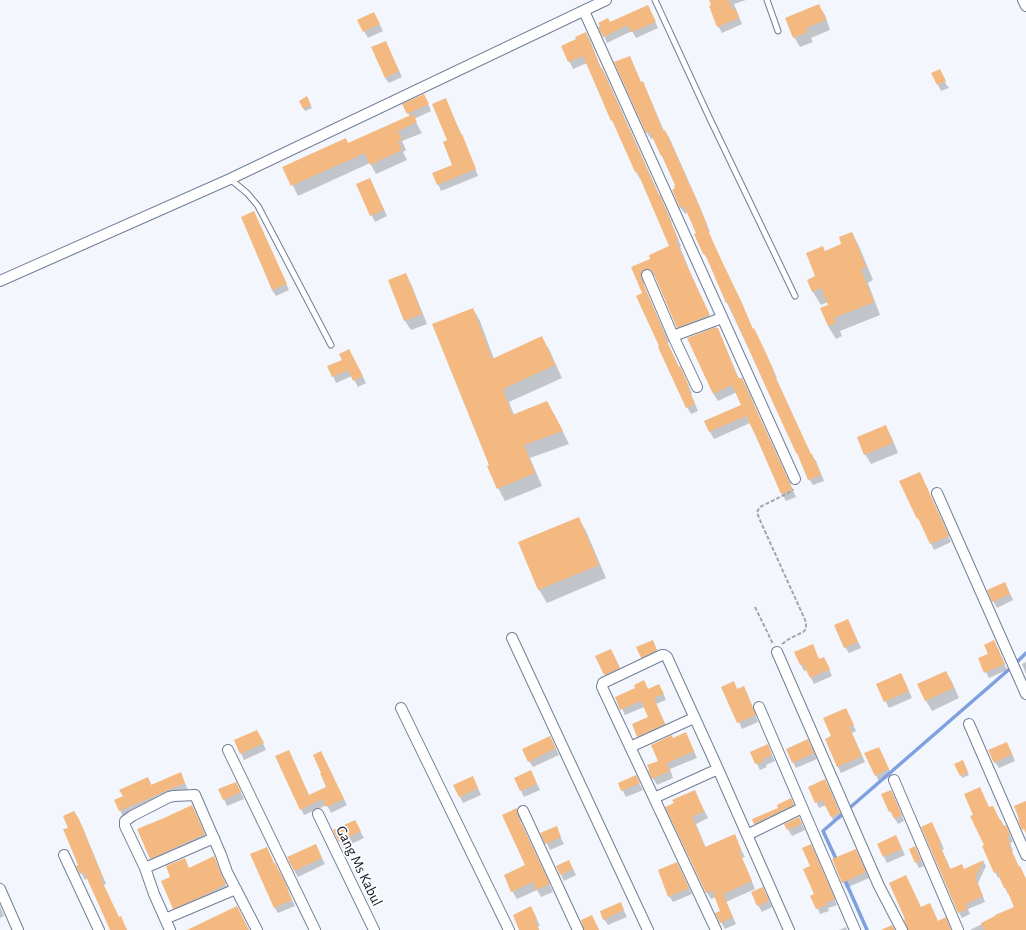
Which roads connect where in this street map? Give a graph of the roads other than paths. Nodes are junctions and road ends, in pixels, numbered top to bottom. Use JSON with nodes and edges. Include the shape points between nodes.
{"nodes":[{"id":1,"x":606,"y":0,"type":"edge"},
{"id":2,"x":654,"y":0,"type":"edge"},
{"id":3,"x":767,"y":0,"type":"edge"},
{"id":4,"x":1023,"y":0,"type":"edge"},
{"id":5,"x":1026,"y":6,"type":"edge"},
{"id":6,"x":584,"y":11,"type":"junction"},
{"id":7,"x":778,"y":31,"type":"dead end"},
{"id":8,"x":230,"y":179,"type":"junction"},
{"id":9,"x":647,"y":275,"type":"dead end"},
{"id":10,"x":0,"y":281,"type":"edge"},
{"id":11,"x":795,"y":296,"type":"dead end"},
{"id":12,"x":722,"y":318,"type":"junction"},
{"id":13,"x":673,"y":336,"type":"junction"},
{"id":14,"x":331,"y":345,"type":"dead end"},
{"id":15,"x":697,"y":387,"type":"dead end"},
{"id":16,"x":794,"y":479,"type":"road end"},
{"id":17,"x":937,"y":493,"type":"dead end"},
{"id":18,"x":512,"y":638,"type":"dead end"},
{"id":19,"x":777,"y":652,"type":"road end"},
{"id":20,"x":1026,"y":694,"type":"edge"},
{"id":21,"x":759,"y":707,"type":"dead end"},
{"id":22,"x":402,"y":708,"type":"dead end"},
{"id":23,"x":694,"y":718,"type":"junction"},
{"id":24,"x":969,"y":724,"type":"dead end"},
{"id":25,"x":630,"y":747,"type":"junction"},
{"id":26,"x":228,"y":750,"type":"dead end"},
{"id":27,"x":718,"y":769,"type":"junction"},
{"id":28,"x":894,"y":780,"type":"dead end"},
{"id":29,"x":654,"y":798,"type":"junction"},
{"id":30,"x":802,"y":808,"type":"junction"},
{"id":31,"x":523,"y":811,"type":"dead end"},
{"id":32,"x":318,"y":814,"type":"dead end"},
{"id":33,"x":747,"y":835,"type":"junction"},
{"id":34,"x":214,"y":838,"type":"junction"},
{"id":35,"x":64,"y":855,"type":"dead end"},
{"id":36,"x":1026,"y":855,"type":"edge"},
{"id":37,"x":145,"y":868,"type":"junction"},
{"id":38,"x":0,"y":889,"type":"edge"},
{"id":39,"x":236,"y":889,"type":"junction"},
{"id":40,"x":165,"y":919,"type":"junction"},
{"id":41,"x":18,"y":930,"type":"edge"},
{"id":42,"x":99,"y":930,"type":"edge"},
{"id":43,"x":170,"y":930,"type":"edge"},
{"id":44,"x":257,"y":930,"type":"edge"},
{"id":45,"x":316,"y":930,"type":"edge"},
{"id":46,"x":374,"y":930,"type":"edge"},
{"id":47,"x":509,"y":930,"type":"edge"},
{"id":48,"x":578,"y":930,"type":"edge"},
{"id":49,"x":648,"y":930,"type":"edge"},
{"id":50,"x":716,"y":930,"type":"edge"},
{"id":51,"x":788,"y":930,"type":"edge"},
{"id":52,"x":855,"y":930,"type":"edge"},
{"id":53,"x":902,"y":930,"type":"edge"},
{"id":54,"x":958,"y":930,"type":"edge"}],
"edges":[{"from":1,"to":6,"type":"street"},
{"from":2,"to":11,"type":"lane"},
{"from":3,"to":7,"type":"lane"},
{"from":4,"to":5,"type":"street"},
{"from":6,"to":8,"type":"street"},
{"from":6,"to":12,"type":"street"},
{"from":8,"to":10,"type":"street"},
{"from":8,"to":14,"type":"lane","via":[[258,206]]},
{"from":9,"to":13,"type":"street"},
{"from":12,"to":13,"type":"street"},
{"from":12,"to":16,"type":"street"},
{"from":13,"to":15,"type":"street"},
{"from":17,"to":20,"type":"street"},
{"from":18,"to":49,"type":"street"},
{"from":19,"to":53,"type":"street","via":[[879,886]]},
{"from":21,"to":30,"type":"street"},
{"from":22,"to":47,"type":"street"},
{"from":23,"to":25,"type":"street"},
{"from":23,"to":25,"type":"street","via":[[667,657],[662,655],[602,684]]},
{"from":23,"to":27,"type":"street"},
{"from":24,"to":36,"type":"street"},
{"from":25,"to":29,"type":"street"},
{"from":26,"to":45,"type":"street"},
{"from":27,"to":29,"type":"street"},
{"from":27,"to":33,"type":"street"},
{"from":28,"to":54,"type":"street"},
{"from":29,"to":50,"type":"street"},
{"from":30,"to":33,"type":"street"},
{"from":30,"to":52,"type":"street"},
{"from":31,"to":48,"type":"street"},
{"from":32,"to":46,"type":"street","name":"Gang Ms Kabul"},
{"from":33,"to":51,"type":"street"},
{"from":34,"to":37,"type":"street"},
{"from":34,"to":37,"type":"street","via":[[195,795],[169,797],[125,821]]},
{"from":34,"to":39,"type":"street"},
{"from":35,"to":42,"type":"street"},
{"from":37,"to":40,"type":"street"},
{"from":38,"to":41,"type":"street"},
{"from":39,"to":40,"type":"street"},
{"from":39,"to":44,"type":"street"},
{"from":40,"to":43,"type":"street"}]}
